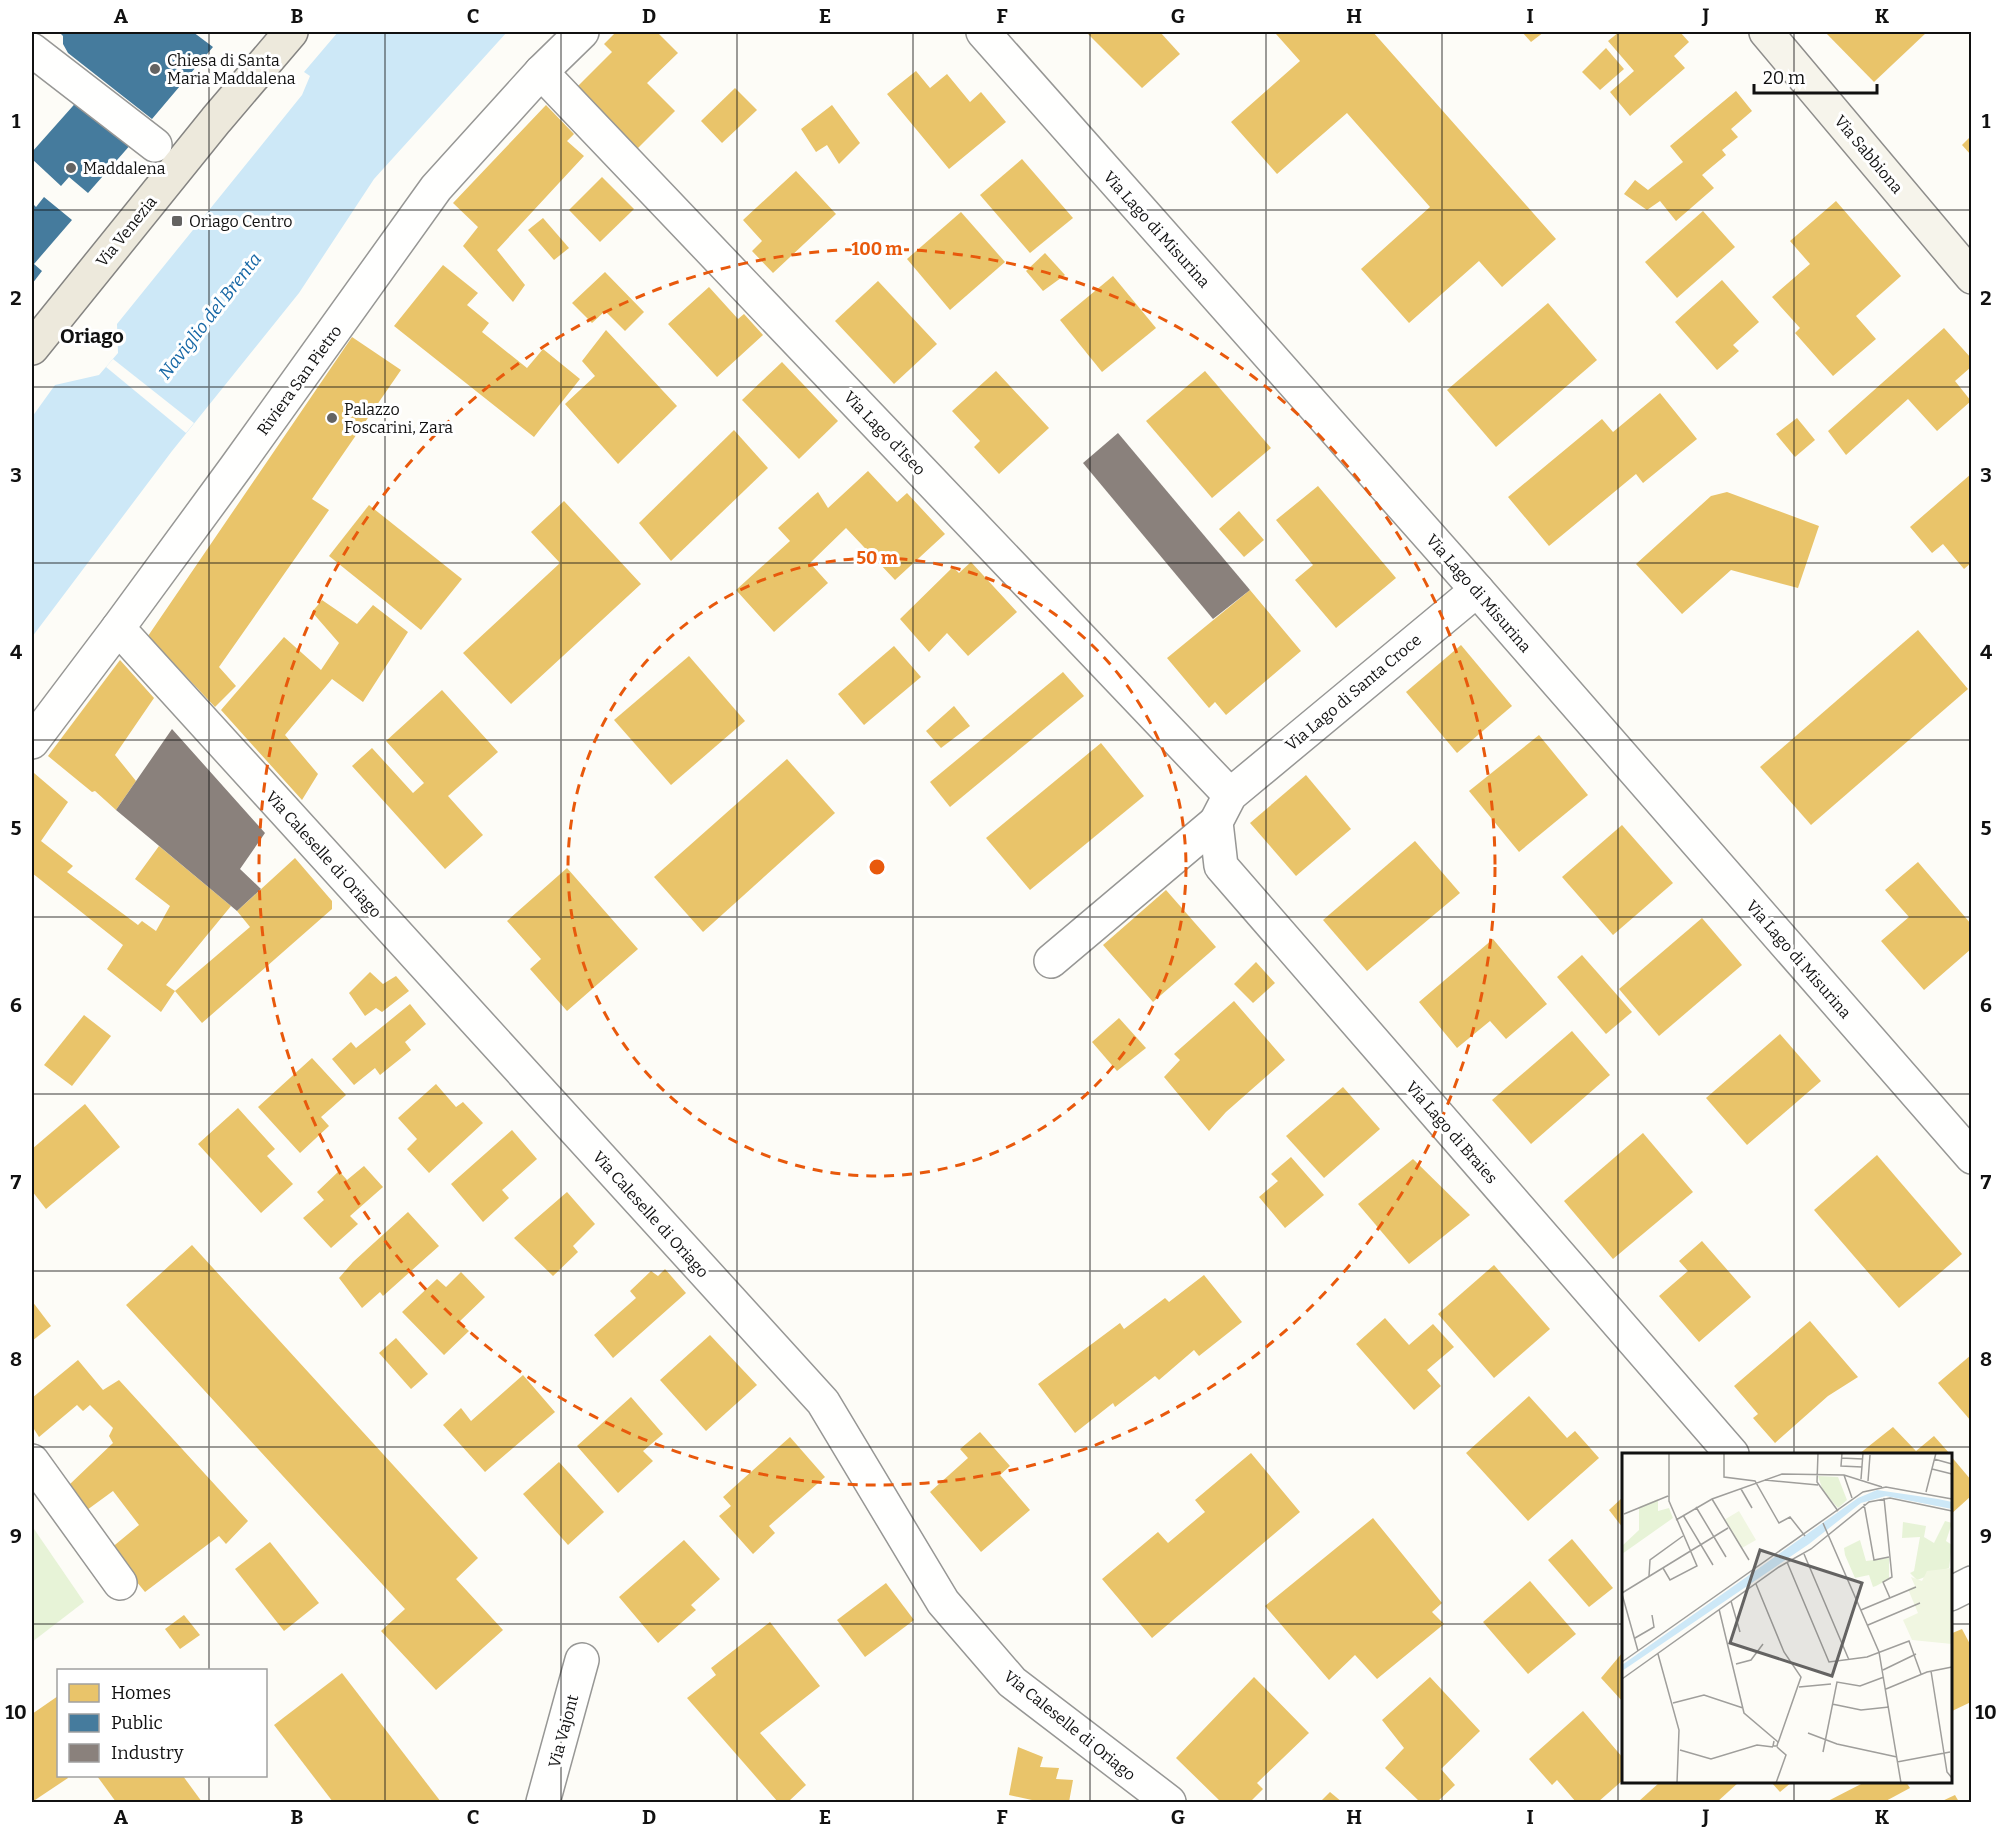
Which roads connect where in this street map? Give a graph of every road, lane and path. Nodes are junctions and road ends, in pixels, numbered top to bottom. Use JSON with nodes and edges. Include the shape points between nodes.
{"nodes":[{"id":1,"x":291,"y":32,"type":"edge"},
{"id":2,"x":582,"y":32,"type":"edge"},
{"id":3,"x":983,"y":32,"type":"edge"},
{"id":4,"x":1766,"y":32,"type":"edge"},
{"id":5,"x":32,"y":50,"type":"edge"},
{"id":6,"x":541,"y":72,"type":"junction"},
{"id":7,"x":155,"y":145,"type":"dead end"},
{"id":8,"x":1971,"y":277,"type":"edge"},
{"id":9,"x":32,"y":348,"type":"edge"},
{"id":10,"x":1477,"y":590,"type":"junction"},
{"id":11,"x":118,"y":628,"type":"junction"},
{"id":12,"x":32,"y":742,"type":"edge"},
{"id":13,"x":1223,"y":808,"type":"junction"},
{"id":14,"x":1051,"y":961,"type":"dead end"},
{"id":15,"x":1971,"y":1157,"type":"edge"},
{"id":16,"x":1730,"y":1453,"type":"edge"},
{"id":17,"x":32,"y":1461,"type":"edge"},
{"id":18,"x":120,"y":1583,"type":"dead end"},
{"id":19,"x":1971,"y":1583,"type":"edge"},
{"id":20,"x":1952,"y":1593,"type":"edge"},
{"id":21,"x":582,"y":1660,"type":"dead end"},
{"id":22,"x":543,"y":1803,"type":"edge"},
{"id":23,"x":1169,"y":1803,"type":"edge"}],
"edges":[{"from":1,"to":9,"type":"main road","name":"Via Venezia"},
{"from":2,"to":6,"type":"street","name":"Riviera San Pietro"},
{"from":3,"to":10,"type":"street","name":"Via Lago di Misurina"},
{"from":4,"to":8,"type":"street","name":"Via Sabbiona"},
{"from":5,"to":7,"type":"street"},
{"from":6,"to":11,"type":"street","name":"Riviera San Pietro","via":[[436,188]]},
{"from":6,"to":13,"type":"street","name":"Via Lago d'Iseo"},
{"from":10,"to":13,"type":"street","name":"Via Lago di Santa Croce"},
{"from":10,"to":15,"type":"street","name":"Via Lago di Misurina"},
{"from":11,"to":12,"type":"street","name":"Riviera San Pietro"},
{"from":11,"to":23,"type":"street","name":"Via Caleselle di Oriago","via":[[823,1402],[943,1602],[1012,1682]]},
{"from":13,"to":14,"type":"street","name":"Via Lago di Santa Croce"},
{"from":13,"to":16,"type":"street","name":"Via Lago di Braies","via":[[1221,866]]},
{"from":17,"to":18,"type":"street"},
{"from":19,"to":20,"type":"street"},
{"from":21,"to":22,"type":"street","name":"Via Vajont"}]}
